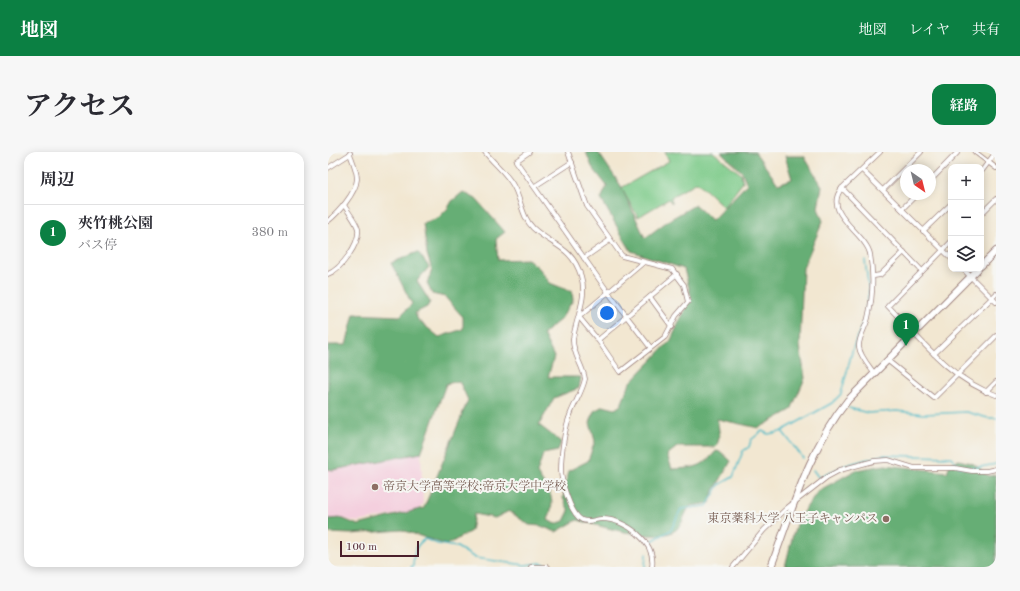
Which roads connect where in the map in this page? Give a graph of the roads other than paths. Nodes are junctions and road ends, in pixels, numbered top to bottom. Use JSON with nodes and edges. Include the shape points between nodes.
{"nodes":[{"id":1,"x":485,"y":152,"type":"edge"},
{"id":2,"x":529,"y":152,"type":"edge"},
{"id":3,"x":568,"y":152,"type":"edge"},
{"id":4,"x":880,"y":152,"type":"edge"},
{"id":5,"x":921,"y":152,"type":"edge"},
{"id":6,"x":958,"y":152,"type":"edge"},
{"id":7,"x":975,"y":152,"type":"edge"},
{"id":8,"x":996,"y":152,"type":"edge"},
{"id":9,"x":350,"y":153,"type":"edge"},
{"id":10,"x":572,"y":162,"type":"junction"},
{"id":11,"x":989,"y":162,"type":"junction"},
{"id":12,"x":328,"y":168,"type":"edge"},
{"id":13,"x":984,"y":168,"type":"edge"},
{"id":14,"x":996,"y":168,"type":"edge"},
{"id":15,"x":862,"y":170,"type":"junction"},
{"id":16,"x":936,"y":175,"type":"edge"},
{"id":17,"x":535,"y":186,"type":"junction"},
{"id":18,"x":842,"y":188,"type":"junction"},
{"id":19,"x":883,"y":190,"type":"junction"},
{"id":20,"x":996,"y":199,"type":"edge"},
{"id":21,"x":911,"y":200,"type":"edge"},
{"id":22,"x":344,"y":205,"type":"junction"},
{"id":23,"x":948,"y":207,"type":"edge"},
{"id":24,"x":902,"y":209,"type":"junction"},
{"id":25,"x":984,"y":211,"type":"edge"},
{"id":26,"x":328,"y":221,"type":"edge"},
{"id":27,"x":923,"y":231,"type":"junction"},
{"id":28,"x":610,"y":240,"type":"junction"},
{"id":29,"x":948,"y":245,"type":"edge"},
{"id":30,"x":943,"y":250,"type":"junction"},
{"id":31,"x":996,"y":251,"type":"edge"},
{"id":32,"x":904,"y":252,"type":"junction"},
{"id":33,"x":948,"y":255,"type":"edge"},
{"id":34,"x":584,"y":258,"type":"junction"},
{"id":35,"x":644,"y":262,"type":"junction"},
{"id":36,"x":984,"y":263,"type":"edge"},
{"id":37,"x":922,"y":271,"type":"junction"},
{"id":38,"x":966,"y":272,"type":"edge"},
{"id":39,"x":975,"y":272,"type":"edge"},
{"id":40,"x":328,"y":274,"type":"edge"},
{"id":41,"x":676,"y":274,"type":"junction"},
{"id":42,"x":874,"y":276,"type":"junction"},
{"id":43,"x":971,"y":276,"type":"junction"},
{"id":44,"x":608,"y":292,"type":"junction"},
{"id":45,"x":996,"y":294,"type":"edge"},
{"id":46,"x":650,"y":297,"type":"junction"},
{"id":47,"x":992,"y":298,"type":"junction"},
{"id":48,"x":996,"y":302,"type":"edge"},
{"id":49,"x":579,"y":317,"type":"junction"},
{"id":50,"x":626,"y":317,"type":"junction"},
{"id":51,"x":672,"y":327,"type":"junction"},
{"id":52,"x":914,"y":334,"type":"junction"},
{"id":53,"x":996,"y":336,"type":"edge"},
{"id":54,"x":598,"y":340,"type":"junction"},
{"id":55,"x":650,"y":347,"type":"junction"},
{"id":56,"x":934,"y":354,"type":"junction"},
{"id":57,"x":887,"y":360,"type":"junction"},
{"id":58,"x":874,"y":373,"type":"junction"},
{"id":59,"x":956,"y":375,"type":"junction"},
{"id":60,"x":996,"y":382,"type":"edge"},
{"id":61,"x":986,"y":392,"type":"junction"},
{"id":62,"x":996,"y":395,"type":"edge"},
{"id":63,"x":996,"y":469,"type":"edge"},
{"id":64,"x":796,"y":500,"type":"junction"},
{"id":65,"x":531,"y":567,"type":"edge"},
{"id":66,"x":547,"y":567,"type":"edge"},
{"id":67,"x":652,"y":567,"type":"edge"},
{"id":68,"x":733,"y":567,"type":"edge"},
{"id":69,"x":771,"y":567,"type":"edge"}],
"edges":[{"from":1,"to":49,"type":"street","via":[[514,187],[529,223],[565,251],[577,265],[584,287]]},
{"from":2,"to":17,"type":"street","via":[[516,161]]},
{"from":3,"to":10,"type":"street"},
{"from":4,"to":15,"type":"street"},
{"from":5,"to":19,"type":"street"},
{"from":6,"to":16,"type":"street"},
{"from":7,"to":11,"type":"street"},
{"from":8,"to":11,"type":"street"},
{"from":9,"to":12,"type":"street"},
{"from":9,"to":22,"type":"street","via":[[357,180]]},
{"from":10,"to":17,"type":"street"},
{"from":10,"to":28,"type":"street","via":[[587,206]]},
{"from":11,"to":13,"type":"street"},
{"from":11,"to":14,"type":"street"},
{"from":15,"to":18,"type":"street"},
{"from":15,"to":19,"type":"street"},
{"from":17,"to":34,"type":"street"},
{"from":18,"to":32,"type":"street"},
{"from":18,"to":42,"type":"street","via":[[836,202],[843,218],[870,252]]},
{"from":19,"to":24,"type":"street"},
{"from":20,"to":25,"type":"street"},
{"from":21,"to":24,"type":"street"},
{"from":22,"to":26,"type":"street"},
{"from":22,"to":40,"type":"street","via":[[358,227],[358,233],[349,256],[336,272]]},
{"from":23,"to":27,"type":"street"},
{"from":24,"to":27,"type":"street"},
{"from":27,"to":30,"type":"street"},
{"from":28,"to":34,"type":"street"},
{"from":28,"to":35,"type":"street","via":[[622,256]]},
{"from":29,"to":30,"type":"street"},
{"from":30,"to":33,"type":"street"},
{"from":30,"to":37,"type":"street"},
{"from":31,"to":36,"type":"street"},
{"from":32,"to":37,"type":"street"},
{"from":32,"to":42,"type":"street","via":[[880,275]]},
{"from":34,"to":44,"type":"street"},
{"from":35,"to":41,"type":"street","via":[[672,270]]},
{"from":35,"to":44,"type":"street"},
{"from":37,"to":52,"type":"street","via":[[888,306]]},
{"from":38,"to":43,"type":"street"},
{"from":39,"to":43,"type":"street"},
{"from":41,"to":46,"type":"street"},
{"from":41,"to":51,"type":"street","via":[[684,285],[688,302],[676,316]]},
{"from":42,"to":58,"type":"street","via":[[868,317],[859,342],[859,349]]},
{"from":43,"to":47,"type":"street"},
{"from":43,"to":52,"type":"street"},
{"from":44,"to":49,"type":"street"},
{"from":44,"to":50,"type":"street"},
{"from":45,"to":47,"type":"street"},
{"from":46,"to":50,"type":"street"},
{"from":46,"to":51,"type":"street"},
{"from":47,"to":48,"type":"street"},
{"from":47,"to":56,"type":"street"},
{"from":49,"to":54,"type":"street"},
{"from":49,"to":67,"type":"street","via":[[573,340],[585,379],[569,418],[562,455],[562,478],[576,515],[588,522],[602,519],[629,527],[647,545]]},
{"from":50,"to":54,"type":"street"},
{"from":50,"to":55,"type":"street"},
{"from":51,"to":55,"type":"street","via":[[665,337]]},
{"from":52,"to":56,"type":"street"},
{"from":52,"to":57,"type":"street"},
{"from":53,"to":59,"type":"street"},
{"from":54,"to":55,"type":"street","via":[[620,372]]},
{"from":56,"to":59,"type":"street"},
{"from":57,"to":58,"type":"street"},
{"from":57,"to":59,"type":"street","via":[[934,398]]},
{"from":58,"to":64,"type":"street","via":[[848,400],[827,428]]},
{"from":59,"to":61,"type":"street"},
{"from":60,"to":61,"type":"street"},
{"from":61,"to":62,"type":"street"},
{"from":63,"to":64,"type":"street","via":[[972,471],[955,468],[914,468],[888,460],[874,461],[840,470],[826,477]]},
{"from":64,"to":68,"type":"street","via":[[764,530]]},
{"from":64,"to":69,"type":"street"},
{"from":65,"to":66,"type":"street"}]}
